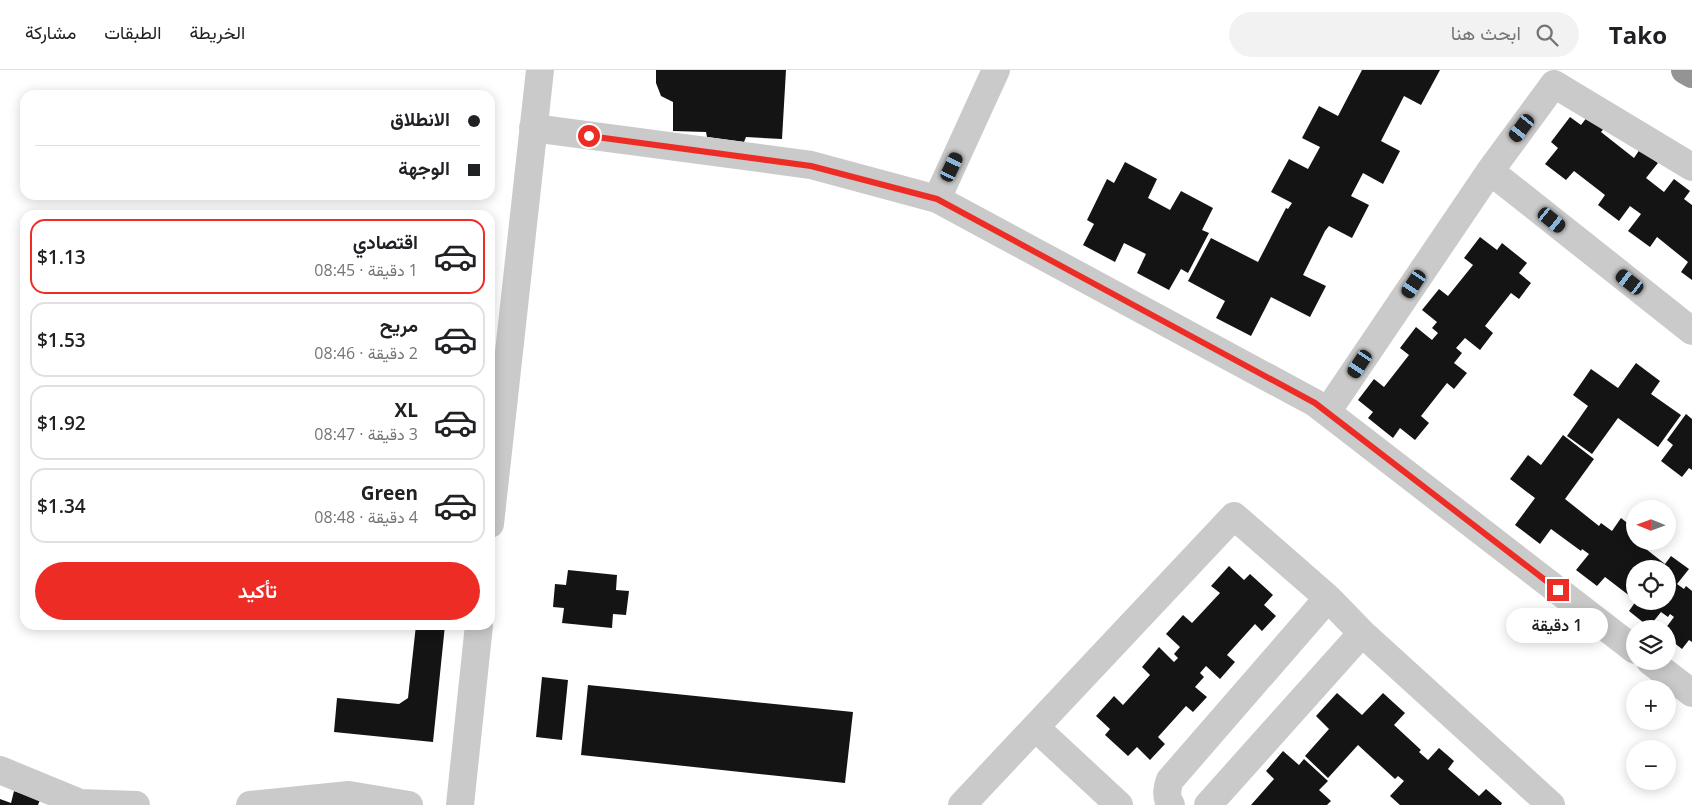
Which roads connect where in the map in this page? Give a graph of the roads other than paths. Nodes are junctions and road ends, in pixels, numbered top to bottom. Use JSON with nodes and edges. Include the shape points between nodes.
{"nodes":[{"id":1,"x":540,"y":70,"type":"edge"},
{"id":2,"x":996,"y":70,"type":"edge"},
{"id":3,"x":1685,"y":70,"type":"edge"},
{"id":4,"x":1692,"y":74,"type":"edge"},
{"id":5,"x":533,"y":128,"type":"junction"},
{"id":6,"x":1692,"y":167,"type":"edge"},
{"id":7,"x":1490,"y":171,"type":"junction"},
{"id":8,"x":937,"y":199,"type":"junction"},
{"id":9,"x":1692,"y":331,"type":"edge"},
{"id":10,"x":1327,"y":412,"type":"junction"},
{"id":11,"x":495,"y":478,"type":"edge"},
{"id":12,"x":1328,"y":598,"type":"junction"},
{"id":13,"x":478,"y":630,"type":"edge"},
{"id":14,"x":1362,"y":633,"type":"junction"},
{"id":15,"x":1626,"y":643,"type":"edge"},
{"id":16,"x":1661,"y":670,"type":"edge"},
{"id":17,"x":1692,"y":694,"type":"edge"},
{"id":18,"x":1036,"y":728,"type":"junction"},
{"id":19,"x":0,"y":770,"type":"edge"},
{"id":20,"x":348,"y":800,"type":"edge"},
{"id":21,"x":80,"y":804,"type":"edge"},
{"id":22,"x":136,"y":805,"type":"edge"},
{"id":23,"x":250,"y":805,"type":"edge"},
{"id":24,"x":409,"y":805,"type":"edge"},
{"id":25,"x":460,"y":805,"type":"edge"},
{"id":26,"x":962,"y":805,"type":"edge"},
{"id":27,"x":1119,"y":805,"type":"edge"},
{"id":28,"x":1171,"y":805,"type":"edge"},
{"id":29,"x":1208,"y":805,"type":"edge"},
{"id":30,"x":1551,"y":805,"type":"edge"}],
"edges":[{"from":1,"to":5,"type":"street"},
{"from":2,"to":8,"type":"street"},
{"from":3,"to":4,"type":"highway"},
{"from":5,"to":8,"type":"street","via":[[811,166]]},
{"from":5,"to":11,"type":"street"},
{"from":6,"to":7,"type":"street","via":[[1554,84]]},
{"from":7,"to":9,"type":"street"},
{"from":7,"to":10,"type":"street"},
{"from":8,"to":10,"type":"street"},
{"from":10,"to":15,"type":"street"},
{"from":12,"to":14,"type":"street"},
{"from":12,"to":18,"type":"street","via":[[1234,516]]},
{"from":12,"to":28,"type":"street","via":[[1170,780],[1167,795]]},
{"from":13,"to":25,"type":"street"},
{"from":14,"to":29,"type":"street"},
{"from":14,"to":30,"type":"street"},
{"from":16,"to":17,"type":"street"},
{"from":18,"to":26,"type":"street"},
{"from":18,"to":27,"type":"street"},
{"from":19,"to":21,"type":"street"},
{"from":20,"to":23,"type":"street"},
{"from":20,"to":24,"type":"street"},
{"from":21,"to":22,"type":"street"}]}
